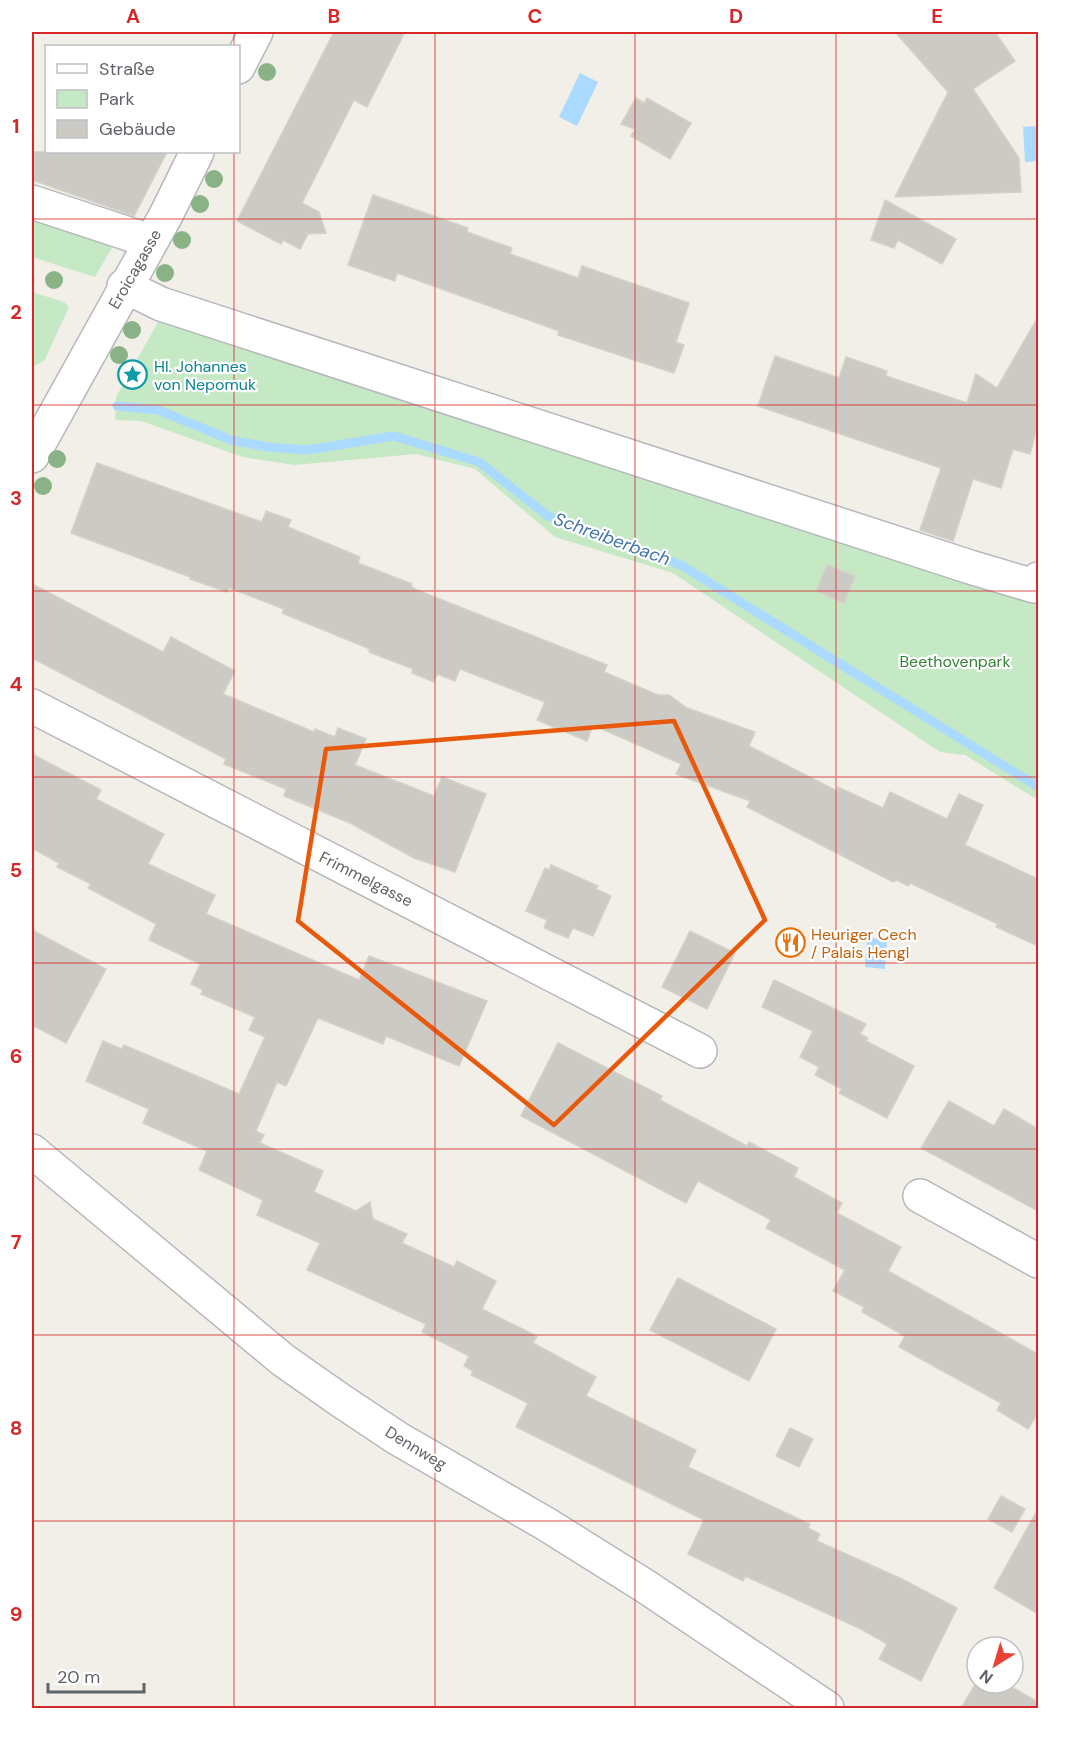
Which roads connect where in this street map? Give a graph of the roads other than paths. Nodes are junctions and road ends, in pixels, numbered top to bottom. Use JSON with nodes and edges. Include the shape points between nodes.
{"nodes":[{"id":1,"x":256,"y":32,"type":"edge"},
{"id":2,"x":240,"y":63,"type":"edge"},
{"id":3,"x":197,"y":153,"type":"edge"},
{"id":4,"x":32,"y":202,"type":"edge"},
{"id":5,"x":150,"y":241,"type":"junction"},
{"id":6,"x":124,"y":286,"type":"junction"},
{"id":7,"x":32,"y":456,"type":"edge"},
{"id":8,"x":1036,"y":582,"type":"edge"},
{"id":9,"x":32,"y":706,"type":"edge"},
{"id":10,"x":700,"y":1051,"type":"dead end"},
{"id":11,"x":32,"y":1151,"type":"edge"},
{"id":12,"x":920,"y":1196,"type":"dead end"},
{"id":13,"x":1038,"y":1261,"type":"edge"},
{"id":14,"x":827,"y":1708,"type":"edge"}],
"edges":[{"from":1,"to":2,"type":"street"},
{"from":3,"to":5,"type":"street","name":"Eroicagasse"},
{"from":4,"to":5,"type":"street"},
{"from":5,"to":6,"type":"street","name":"Eroicagasse"},
{"from":6,"to":7,"type":"street","name":"Eroicagasse"},
{"from":6,"to":8,"type":"street","via":[[161,304]]},
{"from":9,"to":10,"type":"street","name":"Frimmelgasse"},
{"from":11,"to":14,"type":"street","name":"Dennweg","via":[[283,1359],[340,1400],[645,1586]]},
{"from":12,"to":13,"type":"street"}]}
